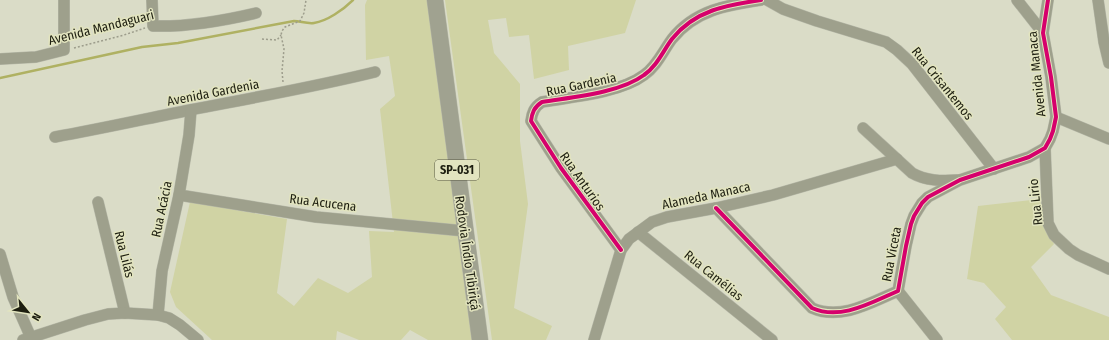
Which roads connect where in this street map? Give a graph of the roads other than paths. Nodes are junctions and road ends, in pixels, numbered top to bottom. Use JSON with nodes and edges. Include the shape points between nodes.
{"nodes":[{"id":1,"x":64,"y":0,"type":"edge"},
{"id":2,"x":152,"y":0,"type":"edge"},
{"id":3,"x":435,"y":0,"type":"edge"},
{"id":4,"x":761,"y":0,"type":"edge"},
{"id":5,"x":767,"y":0,"type":"edge"},
{"id":6,"x":1017,"y":0,"type":"edge"},
{"id":7,"x":1048,"y":0,"type":"edge"},
{"id":8,"x":1098,"y":0,"type":"edge"},
{"id":9,"x":256,"y":13,"type":"dead end"},
{"id":10,"x":1043,"y":33,"type":"junction"},
{"id":11,"x":0,"y":59,"type":"edge"},
{"id":12,"x":1109,"y":63,"type":"edge"},
{"id":13,"x":376,"y":72,"type":"dead end"},
{"id":14,"x":191,"y":110,"type":"junction"},
{"id":15,"x":1056,"y":117,"type":"junction"},
{"id":16,"x":531,"y":121,"type":"joint"},
{"id":17,"x":863,"y":128,"type":"dead end"},
{"id":18,"x":55,"y":137,"type":"dead end"},
{"id":19,"x":1109,"y":139,"type":"edge"},
{"id":20,"x":1045,"y":148,"type":"junction"},
{"id":21,"x":897,"y":160,"type":"junction"},
{"id":22,"x":994,"y":170,"type":"junction"},
{"id":23,"x":960,"y":180,"type":"junction"},
{"id":24,"x":179,"y":195,"type":"junction"},
{"id":25,"x":98,"y":202,"type":"dead end"},
{"id":26,"x":716,"y":208,"type":"junction"},
{"id":27,"x":465,"y":231,"type":"junction"},
{"id":28,"x":638,"y":232,"type":"junction"},
{"id":29,"x":621,"y":250,"type":"junction"},
{"id":30,"x":0,"y":254,"type":"edge"},
{"id":31,"x":1109,"y":269,"type":"edge"},
{"id":32,"x":898,"y":291,"type":"junction"},
{"id":33,"x":125,"y":313,"type":"junction"},
{"id":34,"x":158,"y":315,"type":"junction"},
{"id":35,"x":28,"y":339,"type":"edge"},
{"id":36,"x":198,"y":340,"type":"edge"},
{"id":37,"x":480,"y":340,"type":"edge"},
{"id":38,"x":594,"y":340,"type":"edge"},
{"id":39,"x":772,"y":340,"type":"edge"},
{"id":40,"x":937,"y":340,"type":"edge"}],
"edges":[{"from":1,"to":11,"type":"street","name":"Avenida Mandaguari","via":[[64,50],[36,57]]},
{"from":2,"to":9,"type":"street","name":"Avenida Mandaguari","via":[[153,26],[227,20]]},
{"from":3,"to":27,"type":"highway","name":"Rodovia Índio Tibiriçá","number":"SP-031"},
{"from":4,"to":16,"type":"street","name":"Rua Gardenia","via":[[714,10],[700,16],[687,23],[644,75],[607,90],[542,102],[534,110]]},
{"from":5,"to":22,"type":"street","name":"Rua Crisantemos","via":[[816,21],[886,42],[897,50],[912,64]]},
{"from":6,"to":10,"type":"street"},
{"from":7,"to":10,"type":"street","name":"Avenida Manaca"},
{"from":8,"to":12,"type":"street"},
{"from":10,"to":15,"type":"street","name":"Avenida Manaca"},
{"from":13,"to":14,"type":"street","name":"Avenida Gardenia"},
{"from":14,"to":18,"type":"street","name":"Avenida Gardenia"},
{"from":14,"to":24,"type":"street","name":"Rua Acácia"},
{"from":15,"to":19,"type":"street"},
{"from":15,"to":20,"type":"street","name":"Avenida Manaca"},
{"from":16,"to":29,"type":"street","name":"Rua Anturios","via":[[561,168]]},
{"from":17,"to":21,"type":"street"},
{"from":20,"to":22,"type":"street"},
{"from":20,"to":31,"type":"street","name":"Rua Lirio","via":[[1048,223],[1054,235],[1078,255]]},
{"from":21,"to":23,"type":"street","via":[[912,173],[923,178],[937,181]]},
{"from":21,"to":26,"type":"street","name":"Alameda Manaca"},
{"from":22,"to":23,"type":"street"},
{"from":23,"to":32,"type":"street","name":"Rua Viceta","via":[[928,197],[914,216]]},
{"from":24,"to":27,"type":"street","name":"Rua Acucena","via":[[316,217]]},
{"from":24,"to":34,"type":"street","name":"Rua Acácia","via":[[162,271]]},
{"from":25,"to":33,"type":"street","name":"Rua Lilás"},
{"from":26,"to":28,"type":"street","name":"Alameda Manaca","via":[[667,217],[652,222]]},
{"from":26,"to":32,"type":"street","name":"Rua Viceta","via":[[812,308],[827,313],[851,310]]},
{"from":27,"to":37,"type":"highway","name":"Rodovia Índio Tibiriçá","number":"SP-031"},
{"from":28,"to":29,"type":"street","name":"Alameda Manaca"},
{"from":28,"to":39,"type":"street","name":"Rua Camélias"},
{"from":29,"to":38,"type":"street","name":"Alameda Manaca"},
{"from":30,"to":35,"type":"street"},
{"from":32,"to":40,"type":"street"},
{"from":33,"to":34,"type":"street"},
{"from":33,"to":35,"type":"street","via":[[85,320]]},
{"from":34,"to":36,"type":"street","via":[[169,318]]}]}
